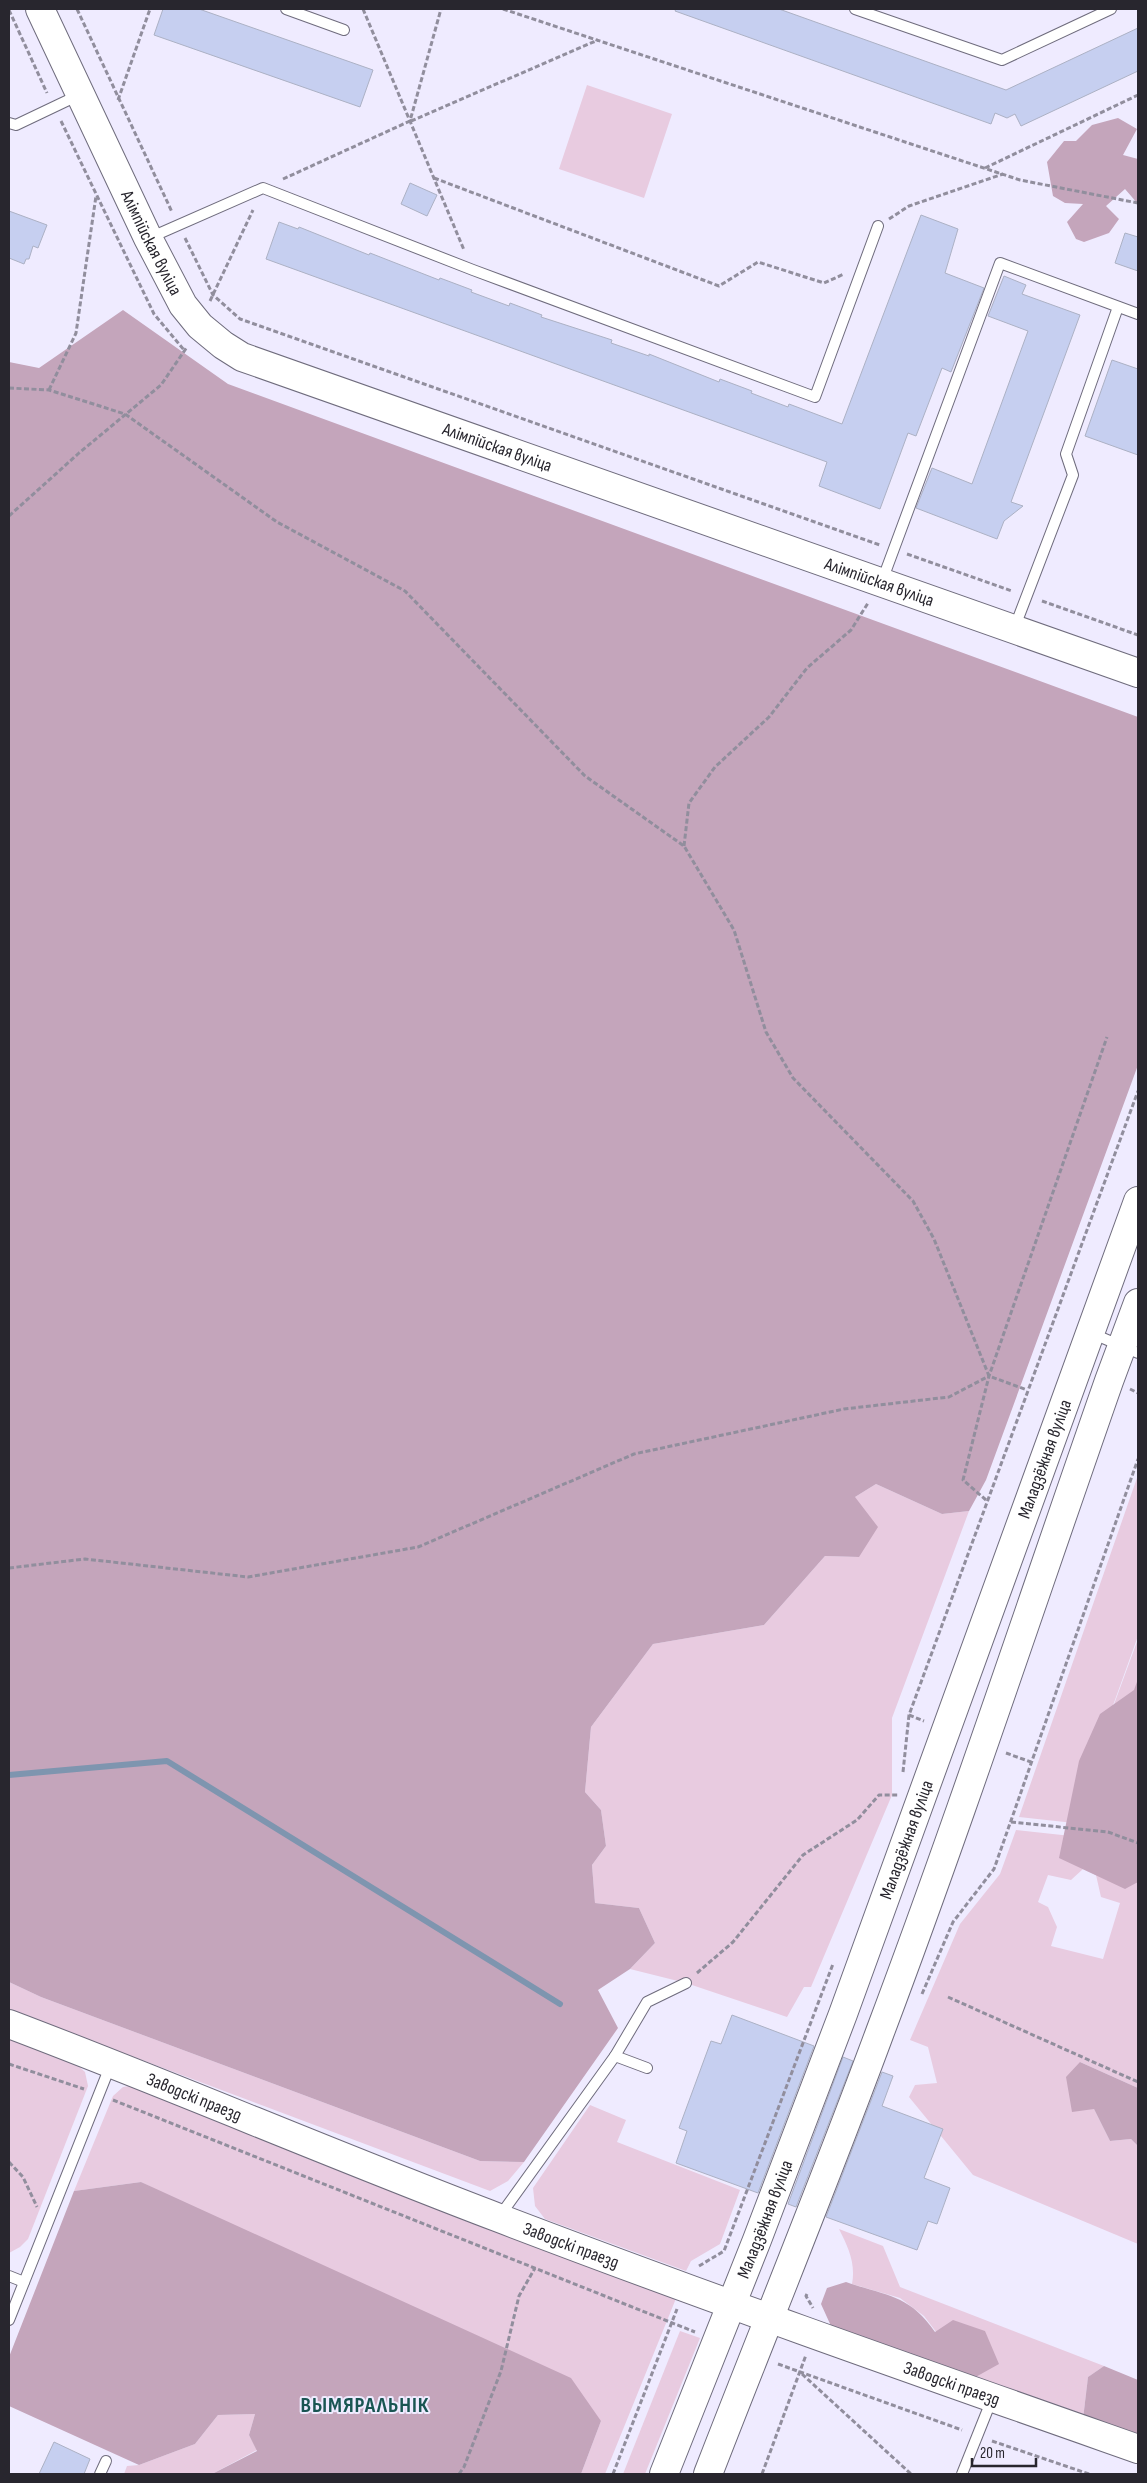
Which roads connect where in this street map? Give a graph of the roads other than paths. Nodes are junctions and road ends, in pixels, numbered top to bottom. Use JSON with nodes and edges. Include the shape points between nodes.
{"nodes":[{"id":1,"x":286,"y":9,"type":"edge"},
{"id":2,"x":855,"y":9,"type":"edge"},
{"id":3,"x":1111,"y":9,"type":"edge"},
{"id":4,"x":43,"y":10,"type":"edge"},
{"id":5,"x":344,"y":30,"type":"dead end"},
{"id":6,"x":79,"y":95,"type":"junction"},
{"id":7,"x":9,"y":123,"type":"edge"},
{"id":8,"x":878,"y":226,"type":"road end"},
{"id":9,"x":148,"y":238,"type":"junction"},
{"id":10,"x":1118,"y":307,"type":"junction"},
{"id":11,"x":1138,"y":314,"type":"edge"},
{"id":12,"x":881,"y":583,"type":"junction"},
{"id":13,"x":1013,"y":630,"type":"junction"},
{"id":14,"x":1138,"y":673,"type":"edge"},
{"id":15,"x":1138,"y":1201,"type":"edge"},
{"id":16,"x":1138,"y":1303,"type":"edge"},
{"id":17,"x":1089,"y":1333,"type":"junction"},
{"id":18,"x":1130,"y":1349,"type":"edge"},
{"id":19,"x":686,"y":1983,"type":"road end"},
{"id":20,"x":9,"y":2024,"type":"edge"},
{"id":21,"x":615,"y":2056,"type":"junction"},
{"id":22,"x":112,"y":2063,"type":"junction"},
{"id":23,"x":647,"y":2068,"type":"dead end"},
{"id":24,"x":498,"y":2218,"type":"junction"},
{"id":25,"x":9,"y":2276,"type":"edge"},
{"id":26,"x":24,"y":2282,"type":"junction"},
{"id":27,"x":732,"y":2304,"type":"junction"},
{"id":28,"x":770,"y":2318,"type":"junction"},
{"id":29,"x":9,"y":2320,"type":"edge"},
{"id":30,"x":992,"y":2398,"type":"junction"},
{"id":31,"x":1138,"y":2449,"type":"edge"},
{"id":32,"x":106,"y":2461,"type":"dead end"},
{"id":33,"x":100,"y":2474,"type":"edge"},
{"id":34,"x":664,"y":2474,"type":"edge"},
{"id":35,"x":708,"y":2474,"type":"edge"},
{"id":36,"x":962,"y":2474,"type":"edge"}],
"edges":[{"from":1,"to":5,"type":"lane"},
{"from":2,"to":3,"type":"lane","via":[[1002,60]]},
{"from":4,"to":6,"type":"main road","name":"Алімпійская вуліца"},
{"from":6,"to":7,"type":"lane","via":[[16,125]]},
{"from":6,"to":9,"type":"main road","name":"Алімпійская вуліца"},
{"from":8,"to":9,"type":"lane","via":[[815,397],[473,270],[264,188]]},
{"from":9,"to":12,"type":"main road","name":"Алімпійская вуліца","via":[[183,305],[200,326],[242,356]]},
{"from":10,"to":11,"type":"lane"},
{"from":10,"to":12,"type":"lane","via":[[1000,263]]},
{"from":10,"to":13,"type":"lane","via":[[1066,454],[1073,475]]},
{"from":12,"to":13,"type":"main road","name":"Алімпійская вуліца"},
{"from":13,"to":14,"type":"main road","name":"Алімпійская вуліца"},
{"from":15,"to":17,"type":"main road","name":"Маладзёжная вуліца"},
{"from":16,"to":18,"type":"main road","name":"Маладзёжная вуліца"},
{"from":17,"to":18,"type":"lane"},
{"from":17,"to":27,"type":"main road","name":"Маладзёжная вуліца","via":[[932,1773]]},
{"from":18,"to":28,"type":"main road","name":"Маладзёжная вуліца","via":[[881,2029]]},
{"from":19,"to":21,"type":"lane","via":[[648,2002]]},
{"from":20,"to":22,"type":"main road","name":"Заводскі праезд"},
{"from":21,"to":23,"type":"lane"},
{"from":21,"to":24,"type":"lane"},
{"from":22,"to":24,"type":"main road","name":"Заводскі праезд"},
{"from":22,"to":26,"type":"lane"},
{"from":24,"to":27,"type":"main road","name":"Заводскі праезд"},
{"from":25,"to":26,"type":"lane"},
{"from":26,"to":29,"type":"lane"},
{"from":27,"to":28,"type":"main road","name":"Заводскі праезд"},
{"from":27,"to":34,"type":"main road","name":"Маладзёжная вуліца"},
{"from":28,"to":30,"type":"main road","name":"Заводскі праезд"},
{"from":28,"to":35,"type":"main road","name":"Маладзёжная вуліца"},
{"from":30,"to":31,"type":"main road","name":"Заводскі праезд"},
{"from":30,"to":36,"type":"lane"},
{"from":32,"to":33,"type":"lane"}]}
